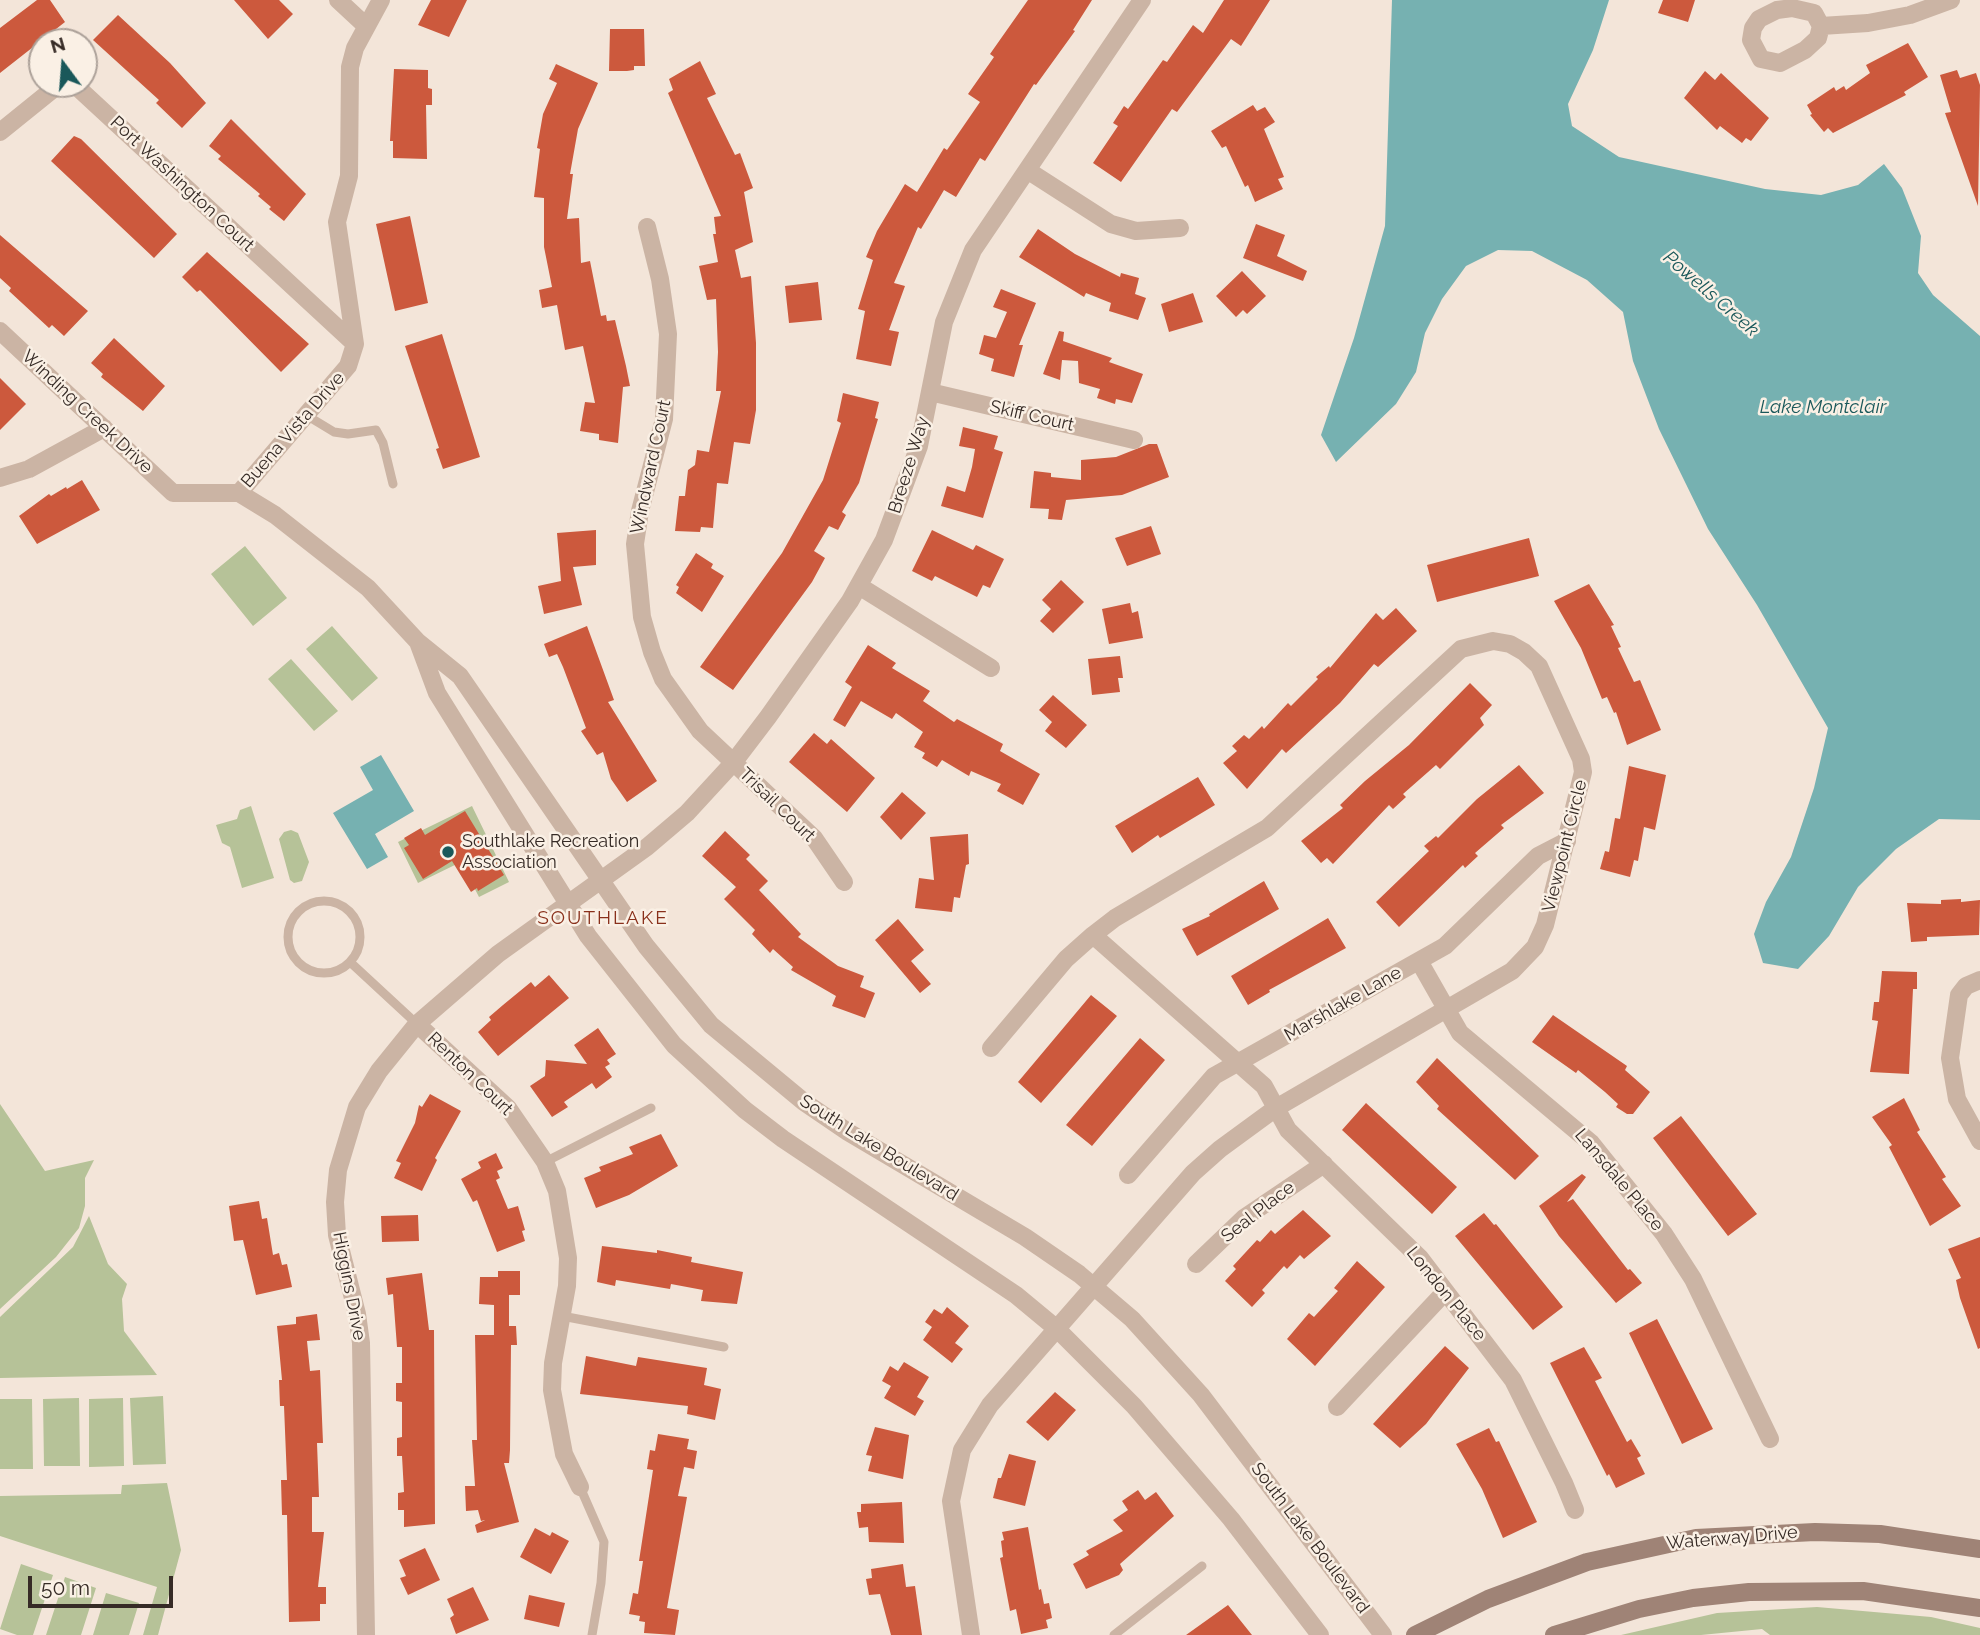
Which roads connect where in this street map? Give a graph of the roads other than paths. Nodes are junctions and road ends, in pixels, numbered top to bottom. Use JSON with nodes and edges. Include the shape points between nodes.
{"nodes":[{"id":1,"x":338,"y":0,"type":"edge"},
{"id":2,"x":381,"y":0,"type":"edge"},
{"id":3,"x":1142,"y":0,"type":"edge"},
{"id":4,"x":1951,"y":0,"type":"edge"},
{"id":5,"x":366,"y":26,"type":"junction"},
{"id":6,"x":1821,"y":26,"type":"dead end"},
{"id":7,"x":0,"y":132,"type":"edge"},
{"id":8,"x":1027,"y":170,"type":"junction"},
{"id":9,"x":647,"y":228,"type":"dead end"},
{"id":10,"x":1180,"y":228,"type":"dead end"},
{"id":11,"x":0,"y":331,"type":"edge"},
{"id":12,"x":355,"y":344,"type":"junction"},
{"id":13,"x":930,"y":392,"type":"junction"},
{"id":14,"x":306,"y":415,"type":"junction"},
{"id":15,"x":104,"y":428,"type":"junction"},
{"id":16,"x":1134,"y":440,"type":"dead end"},
{"id":17,"x":0,"y":478,"type":"edge"},
{"id":18,"x":393,"y":484,"type":"dead end"},
{"id":19,"x":239,"y":493,"type":"junction"},
{"id":20,"x":859,"y":586,"type":"junction"},
{"id":21,"x":418,"y":642,"type":"junction"},
{"id":22,"x":991,"y":668,"type":"dead end"},
{"id":23,"x":733,"y":763,"type":"junction"},
{"id":24,"x":1567,"y":841,"type":"junction"},
{"id":25,"x":600,"y":881,"type":"junction"},
{"id":26,"x":844,"y":882,"type":"dead end"},
{"id":27,"x":568,"y":903,"type":"junction"},
{"id":28,"x":1093,"y":935,"type":"junction"},
{"id":29,"x":1419,"y":961,"type":"junction"},
{"id":30,"x":351,"y":962,"type":"junction"},
{"id":31,"x":1980,"y":980,"type":"edge"},
{"id":32,"x":1446,"y":1010,"type":"junction"},
{"id":33,"x":417,"y":1024,"type":"junction"},
{"id":34,"x":991,"y":1048,"type":"dead end"},
{"id":35,"x":1237,"y":1061,"type":"junction"},
{"id":36,"x":651,"y":1108,"type":"dead end"},
{"id":37,"x":1276,"y":1108,"type":"junction"},
{"id":38,"x":1980,"y":1141,"type":"edge"},
{"id":39,"x":545,"y":1162,"type":"junction"},
{"id":40,"x":1324,"y":1164,"type":"junction"},
{"id":41,"x":1128,"y":1175,"type":"dead end"},
{"id":42,"x":1196,"y":1264,"type":"dead end"},
{"id":43,"x":1095,"y":1287,"type":"junction"},
{"id":44,"x":1444,"y":1293,"type":"junction"},
{"id":45,"x":562,"y":1316,"type":"junction"},
{"id":46,"x":1057,"y":1329,"type":"junction"},
{"id":47,"x":724,"y":1347,"type":"dead end"},
{"id":48,"x":1336,"y":1406,"type":"dead end"},
{"id":49,"x":1770,"y":1439,"type":"dead end"},
{"id":50,"x":580,"y":1487,"type":"joint"},
{"id":51,"x":1574,"y":1510,"type":"dead end"},
{"id":52,"x":1980,"y":1549,"type":"edge"},
{"id":53,"x":1202,"y":1566,"type":"dead end"},
{"id":54,"x":1980,"y":1608,"type":"edge"},
{"id":55,"x":366,"y":1635,"type":"edge"},
{"id":56,"x":592,"y":1635,"type":"edge"},
{"id":57,"x":971,"y":1635,"type":"edge"},
{"id":58,"x":1114,"y":1635,"type":"edge"},
{"id":59,"x":1320,"y":1635,"type":"edge"},
{"id":60,"x":1383,"y":1635,"type":"edge"},
{"id":61,"x":1415,"y":1635,"type":"edge"},
{"id":62,"x":1554,"y":1635,"type":"edge"}],
"edges":[{"from":1,"to":5,"type":"street"},
{"from":2,"to":5,"type":"street"},
{"from":3,"to":8,"type":"street","name":"Breeze Way"},
{"from":4,"to":6,"type":"street","via":[[1910,15]]},
{"from":5,"to":12,"type":"street","via":[[350,66],[348,176],[337,222]]},
{"from":7,"to":12,"type":"street","name":"Port Washington Court","via":[[57,86],[77,87]]},
{"from":8,"to":10,"type":"street","via":[[1111,224],[1136,231]]},
{"from":8,"to":13,"type":"street","name":"Breeze Way","via":[[973,250],[956,285]]},
{"from":9,"to":23,"type":"street","name":"Windward Court","via":[[668,334],[668,377],[664,419],[635,544],[642,617],[652,652],[673,695],[700,731]]},
{"from":11,"to":15,"type":"street","name":"Winding Creek Drive"},
{"from":12,"to":14,"type":"street","name":"Buena Vista Drive","via":[[348,366]]},
{"from":13,"to":16,"type":"street","name":"Skiff Court"},
{"from":13,"to":20,"type":"street","name":"Breeze Way","via":[[903,494]]},
{"from":14,"to":18,"type":"lane","via":[[334,432],[376,430]]},
{"from":14,"to":19,"type":"street","name":"Buena Vista Drive"},
{"from":15,"to":17,"type":"street","via":[[29,469]]},
{"from":15,"to":19,"type":"street","name":"Winding Creek Drive","via":[[173,493]]},
{"from":19,"to":21,"type":"street","via":[[330,556],[368,588]]},
{"from":20,"to":22,"type":"street"},
{"from":20,"to":23,"type":"street","name":"Breeze Way"},
{"from":21,"to":25,"type":"street","name":"South Lake Boulevard","via":[[460,676]]},
{"from":21,"to":27,"type":"street","via":[[437,693]]},
{"from":23,"to":25,"type":"street","name":"Breeze Way","via":[[687,813]]},
{"from":23,"to":26,"type":"street","name":"Trisail Court","via":[[814,838]]},
{"from":24,"to":28,"type":"street","name":"Viewpoint Circle","via":[[1583,772],[1581,759],[1539,666],[1510,645],[1477,643],[1451,657],[1267,828]]},
{"from":24,"to":29,"type":"street","name":"Marshlake Lane","via":[[1538,856],[1445,946]]},
{"from":24,"to":32,"type":"street","name":"Viewpoint Circle","via":[[1535,947],[1512,971]]},
{"from":25,"to":27,"type":"street","name":"Higgins Drive"},
{"from":25,"to":43,"type":"street","name":"South Lake Boulevard","via":[[646,947],[711,1026],[761,1069],[848,1132],[1025,1237]]},
{"from":27,"to":33,"type":"street","name":"Higgins Drive","via":[[498,954]]},
{"from":27,"to":46,"type":"street","via":[[587,936],[674,1045],[745,1110],[1016,1295]]},
{"from":28,"to":34,"type":"street","name":"Viewpoint Circle","via":[[1066,959]]},
{"from":28,"to":35,"type":"street"},
{"from":29,"to":32,"type":"street","name":"Lansdale Place"},
{"from":29,"to":35,"type":"street","name":"Marshlake Lane"},
{"from":30,"to":30,"type":"lane","via":[[360,940],[353,915],[343,906],[320,901],[303,908],[293,919],[288,942],[293,957],[318,973],[332,973]]},
{"from":30,"to":33,"type":"lane"},
{"from":31,"to":38,"type":"street","via":[[1959,995],[1950,1058],[1957,1099]]},
{"from":32,"to":37,"type":"street","name":"Viewpoint Circle"},
{"from":32,"to":49,"type":"street","name":"Lansdale Place","via":[[1478,1051],[1574,1125],[1664,1234],[1693,1279]]},
{"from":33,"to":39,"type":"street","name":"Renton Court","via":[[508,1108]]},
{"from":33,"to":55,"type":"street","name":"Higgins Drive","via":[[357,1107],[338,1170],[337,1235],[361,1343]]},
{"from":35,"to":37,"type":"street","via":[[1264,1086]]},
{"from":35,"to":41,"type":"street","name":"Marshlake Lane","via":[[1214,1076]]},
{"from":36,"to":39,"type":"lane"},
{"from":37,"to":40,"type":"street","name":"London Place","via":[[1288,1130]]},
{"from":37,"to":43,"type":"street","name":"Viewpoint Circle","via":[[1193,1173]]},
{"from":39,"to":45,"type":"street","name":"Renton Court","via":[[565,1224],[567,1286]]},
{"from":40,"to":42,"type":"street","name":"Seal Place","via":[[1244,1218]]},
{"from":40,"to":44,"type":"street","name":"London Place","via":[[1420,1258]]},
{"from":43,"to":46,"type":"street","name":"Viewpoint Circle"},
{"from":43,"to":60,"type":"street","name":"South Lake Boulevard","via":[[1180,1368]]},
{"from":44,"to":48,"type":"street"},
{"from":44,"to":51,"type":"street","name":"London Place","via":[[1513,1380]]},
{"from":45,"to":47,"type":"lane"},
{"from":45,"to":50,"type":"street","name":"Renton Court","via":[[552,1390],[564,1454]]},
{"from":46,"to":57,"type":"street","name":"Viewpoint Circle","via":[[974,1426],[954,1475],[952,1522]]},
{"from":46,"to":59,"type":"street","via":[[1134,1406],[1231,1519]]},
{"from":50,"to":56,"type":"lane","via":[[604,1542]]},
{"from":52,"to":61,"type":"street","name":"Waterway Drive","via":[[1880,1534],[1696,1538],[1574,1567],[1488,1599]]},
{"from":53,"to":58,"type":"lane"},
{"from":54,"to":62,"type":"street","via":[[1863,1591],[1749,1592],[1639,1609]]}]}
